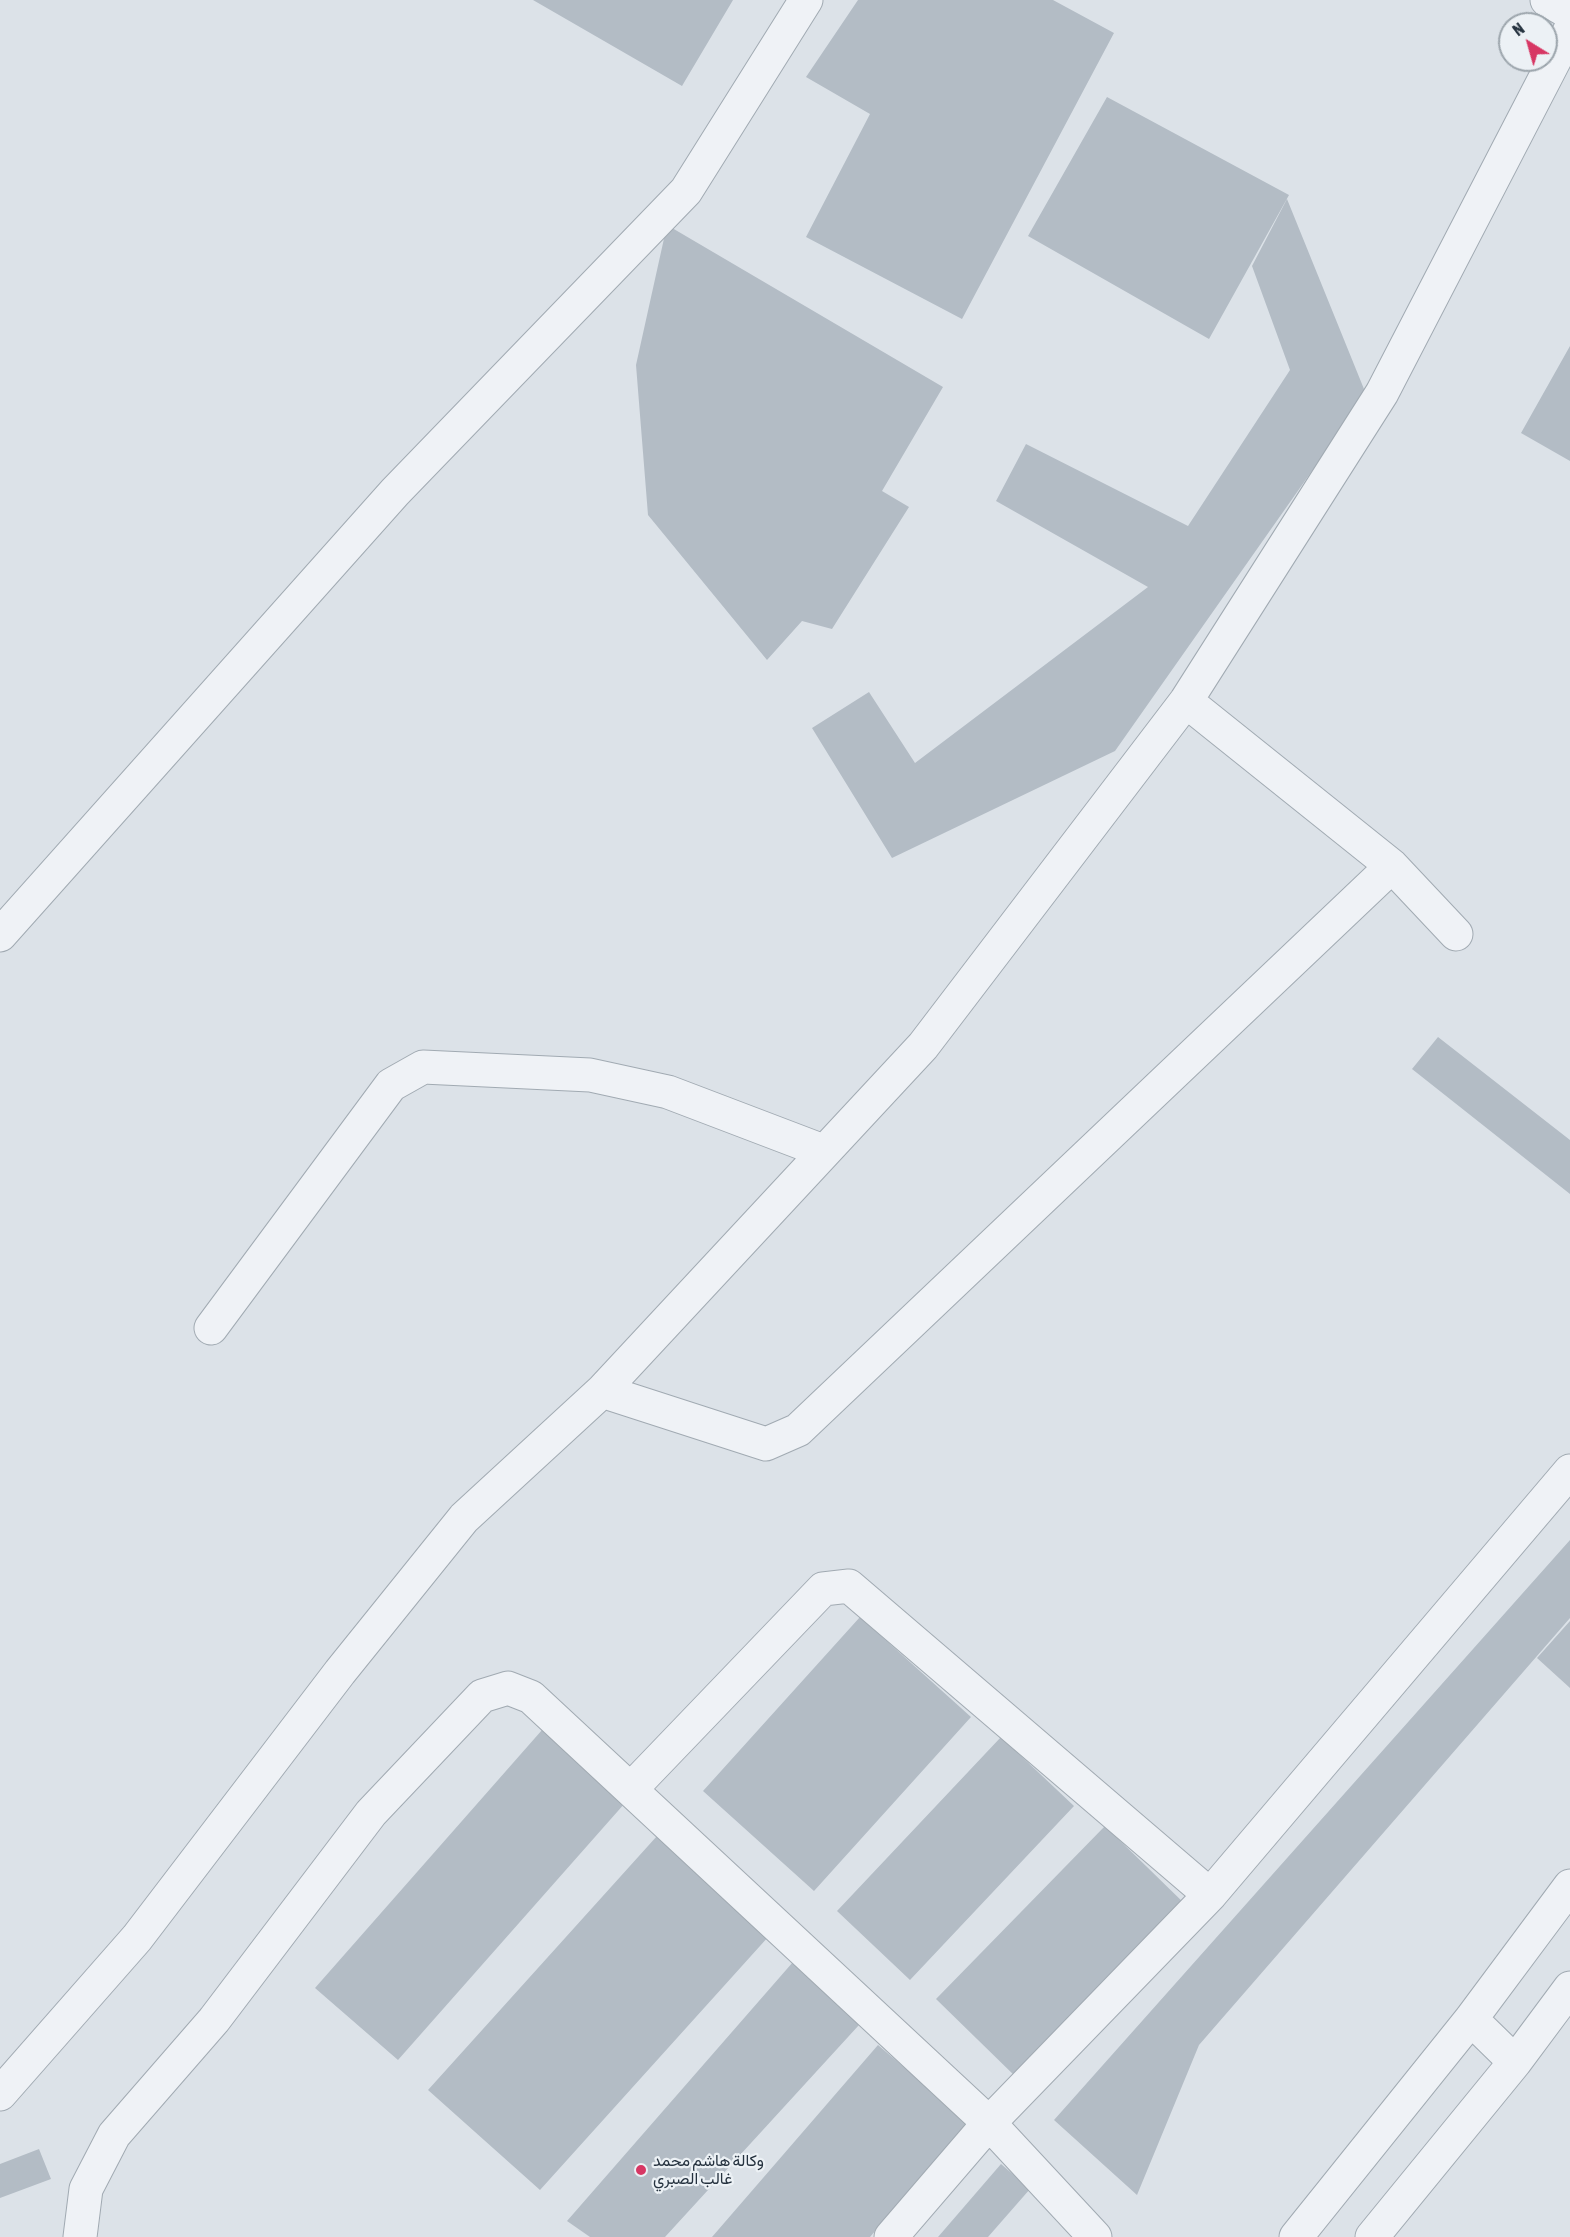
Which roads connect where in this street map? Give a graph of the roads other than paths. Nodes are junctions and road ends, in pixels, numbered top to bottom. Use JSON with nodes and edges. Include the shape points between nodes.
{"nodes":[{"id":1,"x":806,"y":0,"type":"edge"},
{"id":2,"x":1547,"y":0,"type":"edge"},
{"id":3,"x":1570,"y":13,"type":"edge"},
{"id":4,"x":1570,"y":30,"type":"edge"},
{"id":5,"x":1186,"y":700,"type":"junction"},
{"id":6,"x":1392,"y":866,"type":"junction"},
{"id":7,"x":1456,"y":934,"type":"dead end"},
{"id":8,"x":0,"y":936,"type":"edge"},
{"id":9,"x":823,"y":1151,"type":"junction"},
{"id":10,"x":211,"y":1328,"type":"dead end"},
{"id":11,"x":602,"y":1391,"type":"junction"},
{"id":12,"x":1570,"y":1471,"type":"edge"},
{"id":13,"x":631,"y":1789,"type":"junction"},
{"id":14,"x":1570,"y":1886,"type":"edge"},
{"id":15,"x":1210,"y":1895,"type":"junction"},
{"id":16,"x":1570,"y":1988,"type":"edge"},
{"id":17,"x":1471,"y":2019,"type":"junction"},
{"id":18,"x":1515,"y":2062,"type":"junction"},
{"id":19,"x":0,"y":2094,"type":"edge"},
{"id":20,"x":989,"y":2123,"type":"junction"},
{"id":21,"x":80,"y":2237,"type":"edge"},
{"id":22,"x":891,"y":2237,"type":"edge"},
{"id":23,"x":1095,"y":2237,"type":"edge"},
{"id":24,"x":1296,"y":2237,"type":"edge"},
{"id":25,"x":1372,"y":2237,"type":"edge"}],
"edges":[{"from":1,"to":8,"type":"street","via":[[686,191],[395,492]]},
{"from":2,"to":3,"type":"street"},
{"from":4,"to":5,"type":"street","via":[[1382,393]]},
{"from":5,"to":6,"type":"street"},
{"from":5,"to":9,"type":"street","via":[[923,1046]]},
{"from":6,"to":7,"type":"street"},
{"from":6,"to":11,"type":"street","via":[[798,1430],[766,1444]]},
{"from":9,"to":10,"type":"street","via":[[668,1092],[590,1075],[423,1067],[391,1085]]},
{"from":9,"to":11,"type":"street"},
{"from":11,"to":19,"type":"street","via":[[464,1518],[340,1672],[137,1938]]},
{"from":12,"to":15,"type":"street"},
{"from":13,"to":15,"type":"street","via":[[823,1589],[849,1586]]},
{"from":13,"to":20,"type":"street"},
{"from":13,"to":21,"type":"street","via":[[531,1697],[508,1689],[482,1696],[371,1813],[214,2020],[114,2135],[86,2189]]},
{"from":14,"to":17,"type":"street"},
{"from":15,"to":20,"type":"street"},
{"from":16,"to":18,"type":"street"},
{"from":17,"to":18,"type":"street"},
{"from":17,"to":24,"type":"street"},
{"from":18,"to":25,"type":"street"},
{"from":20,"to":22,"type":"street"},
{"from":20,"to":23,"type":"street"}]}
